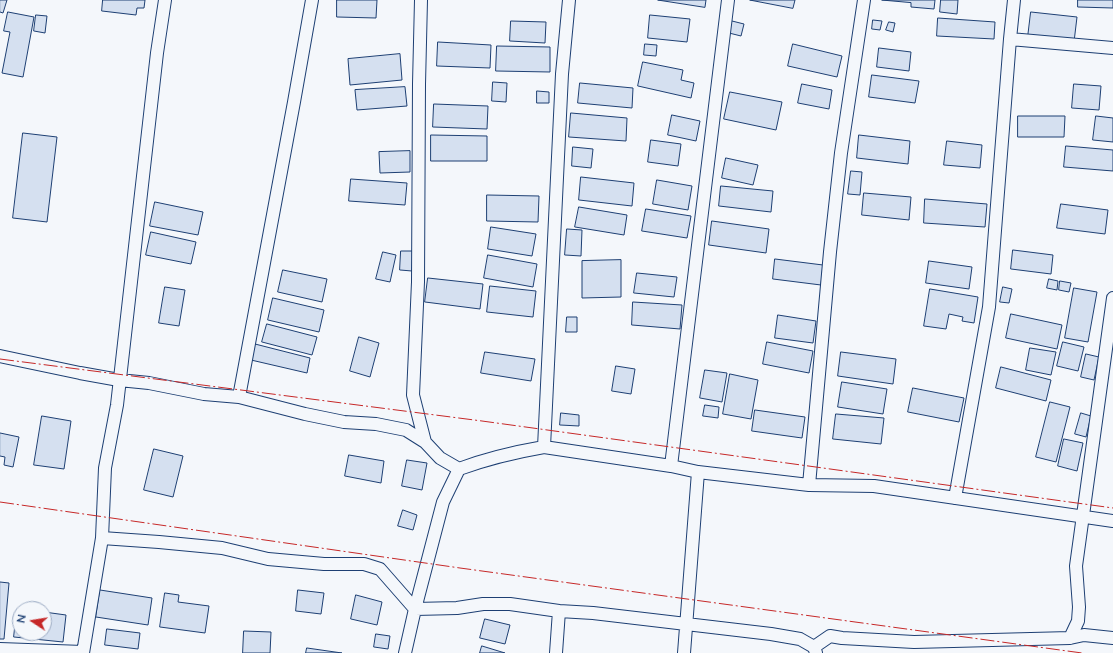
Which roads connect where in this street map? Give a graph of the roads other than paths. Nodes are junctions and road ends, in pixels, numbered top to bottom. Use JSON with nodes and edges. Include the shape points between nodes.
{"nodes":[{"id":1,"x":165,"y":0,"type":"edge"},
{"id":2,"x":312,"y":0,"type":"edge"},
{"id":3,"x":421,"y":0,"type":"edge"},
{"id":4,"x":570,"y":0,"type":"edge"},
{"id":5,"x":728,"y":0,"type":"edge"},
{"id":6,"x":864,"y":0,"type":"edge"},
{"id":7,"x":1014,"y":0,"type":"edge"},
{"id":8,"x":1010,"y":39,"type":"junction"},
{"id":9,"x":1113,"y":48,"type":"edge"},
{"id":10,"x":1113,"y":298,"type":"edge"},
{"id":11,"x":0,"y":356,"type":"edge"},
{"id":12,"x":120,"y":380,"type":"junction"},
{"id":13,"x":239,"y":396,"type":"junction"},
{"id":14,"x":425,"y":442,"type":"junction"},
{"id":15,"x":544,"y":447,"type":"junction"},
{"id":16,"x":672,"y":466,"type":"junction"},
{"id":17,"x":459,"y":469,"type":"junction"},
{"id":18,"x":698,"y":472,"type":"junction"},
{"id":19,"x":809,"y":485,"type":"junction"},
{"id":20,"x":955,"y":498,"type":"junction"},
{"id":21,"x":1083,"y":516,"type":"junction"},
{"id":22,"x":1113,"y":521,"type":"edge"},
{"id":23,"x":102,"y":538,"type":"junction"},
{"id":24,"x":415,"y":609,"type":"junction"},
{"id":25,"x":559,"y":611,"type":"junction"},
{"id":26,"x":685,"y":624,"type":"junction"},
{"id":27,"x":1070,"y":638,"type":"junction"},
{"id":28,"x":1113,"y":638,"type":"edge"},
{"id":29,"x":0,"y":649,"type":"edge"},
{"id":30,"x":815,"y":650,"type":"edge"},
{"id":31,"x":83,"y":653,"type":"edge"},
{"id":32,"x":405,"y":653,"type":"edge"},
{"id":33,"x":556,"y":653,"type":"edge"},
{"id":34,"x":684,"y":653,"type":"edge"}],
"edges":[{"from":1,"to":12,"type":"street"},
{"from":2,"to":13,"type":"street"},
{"from":3,"to":14,"type":"street","via":[[418,282],[412,396]]},
{"from":4,"to":15,"type":"street","via":[[562,74]]},
{"from":5,"to":16,"type":"street"},
{"from":6,"to":19,"type":"street","via":[[841,153]]},
{"from":7,"to":8,"type":"street"},
{"from":8,"to":9,"type":"street"},
{"from":8,"to":20,"type":"street","via":[[989,307]]},
{"from":10,"to":21,"type":"street"},
{"from":11,"to":12,"type":"street"},
{"from":12,"to":13,"type":"street","via":[[204,394]]},
{"from":12,"to":23,"type":"street","via":[[105,468]]},
{"from":13,"to":14,"type":"street","via":[[344,422],[376,424],[406,430]]},
{"from":14,"to":17,"type":"street","via":[[440,458]]},
{"from":15,"to":16,"type":"street"},
{"from":15,"to":17,"type":"street","via":[[480,461]]},
{"from":16,"to":18,"type":"street"},
{"from":17,"to":24,"type":"street","via":[[443,502]]},
{"from":18,"to":19,"type":"street"},
{"from":18,"to":26,"type":"street"},
{"from":19,"to":20,"type":"street","via":[[874,486]]},
{"from":20,"to":21,"type":"street"},
{"from":21,"to":22,"type":"street"},
{"from":21,"to":27,"type":"street","via":[[1076,566],[1078,621]]},
{"from":23,"to":24,"type":"street","via":[[222,548],[268,559],[324,564],[364,564],[380,569]]},
{"from":23,"to":31,"type":"street"},
{"from":24,"to":25,"type":"street","via":[[510,604]]},
{"from":24,"to":32,"type":"street"},
{"from":25,"to":26,"type":"street"},
{"from":25,"to":33,"type":"street"},
{"from":26,"to":30,"type":"street","via":[[800,639]]},
{"from":26,"to":34,"type":"street"},
{"from":27,"to":28,"type":"street","via":[[1084,635]]},
{"from":27,"to":30,"type":"street","via":[[914,642],[830,636]]},
{"from":29,"to":31,"type":"street"}]}
